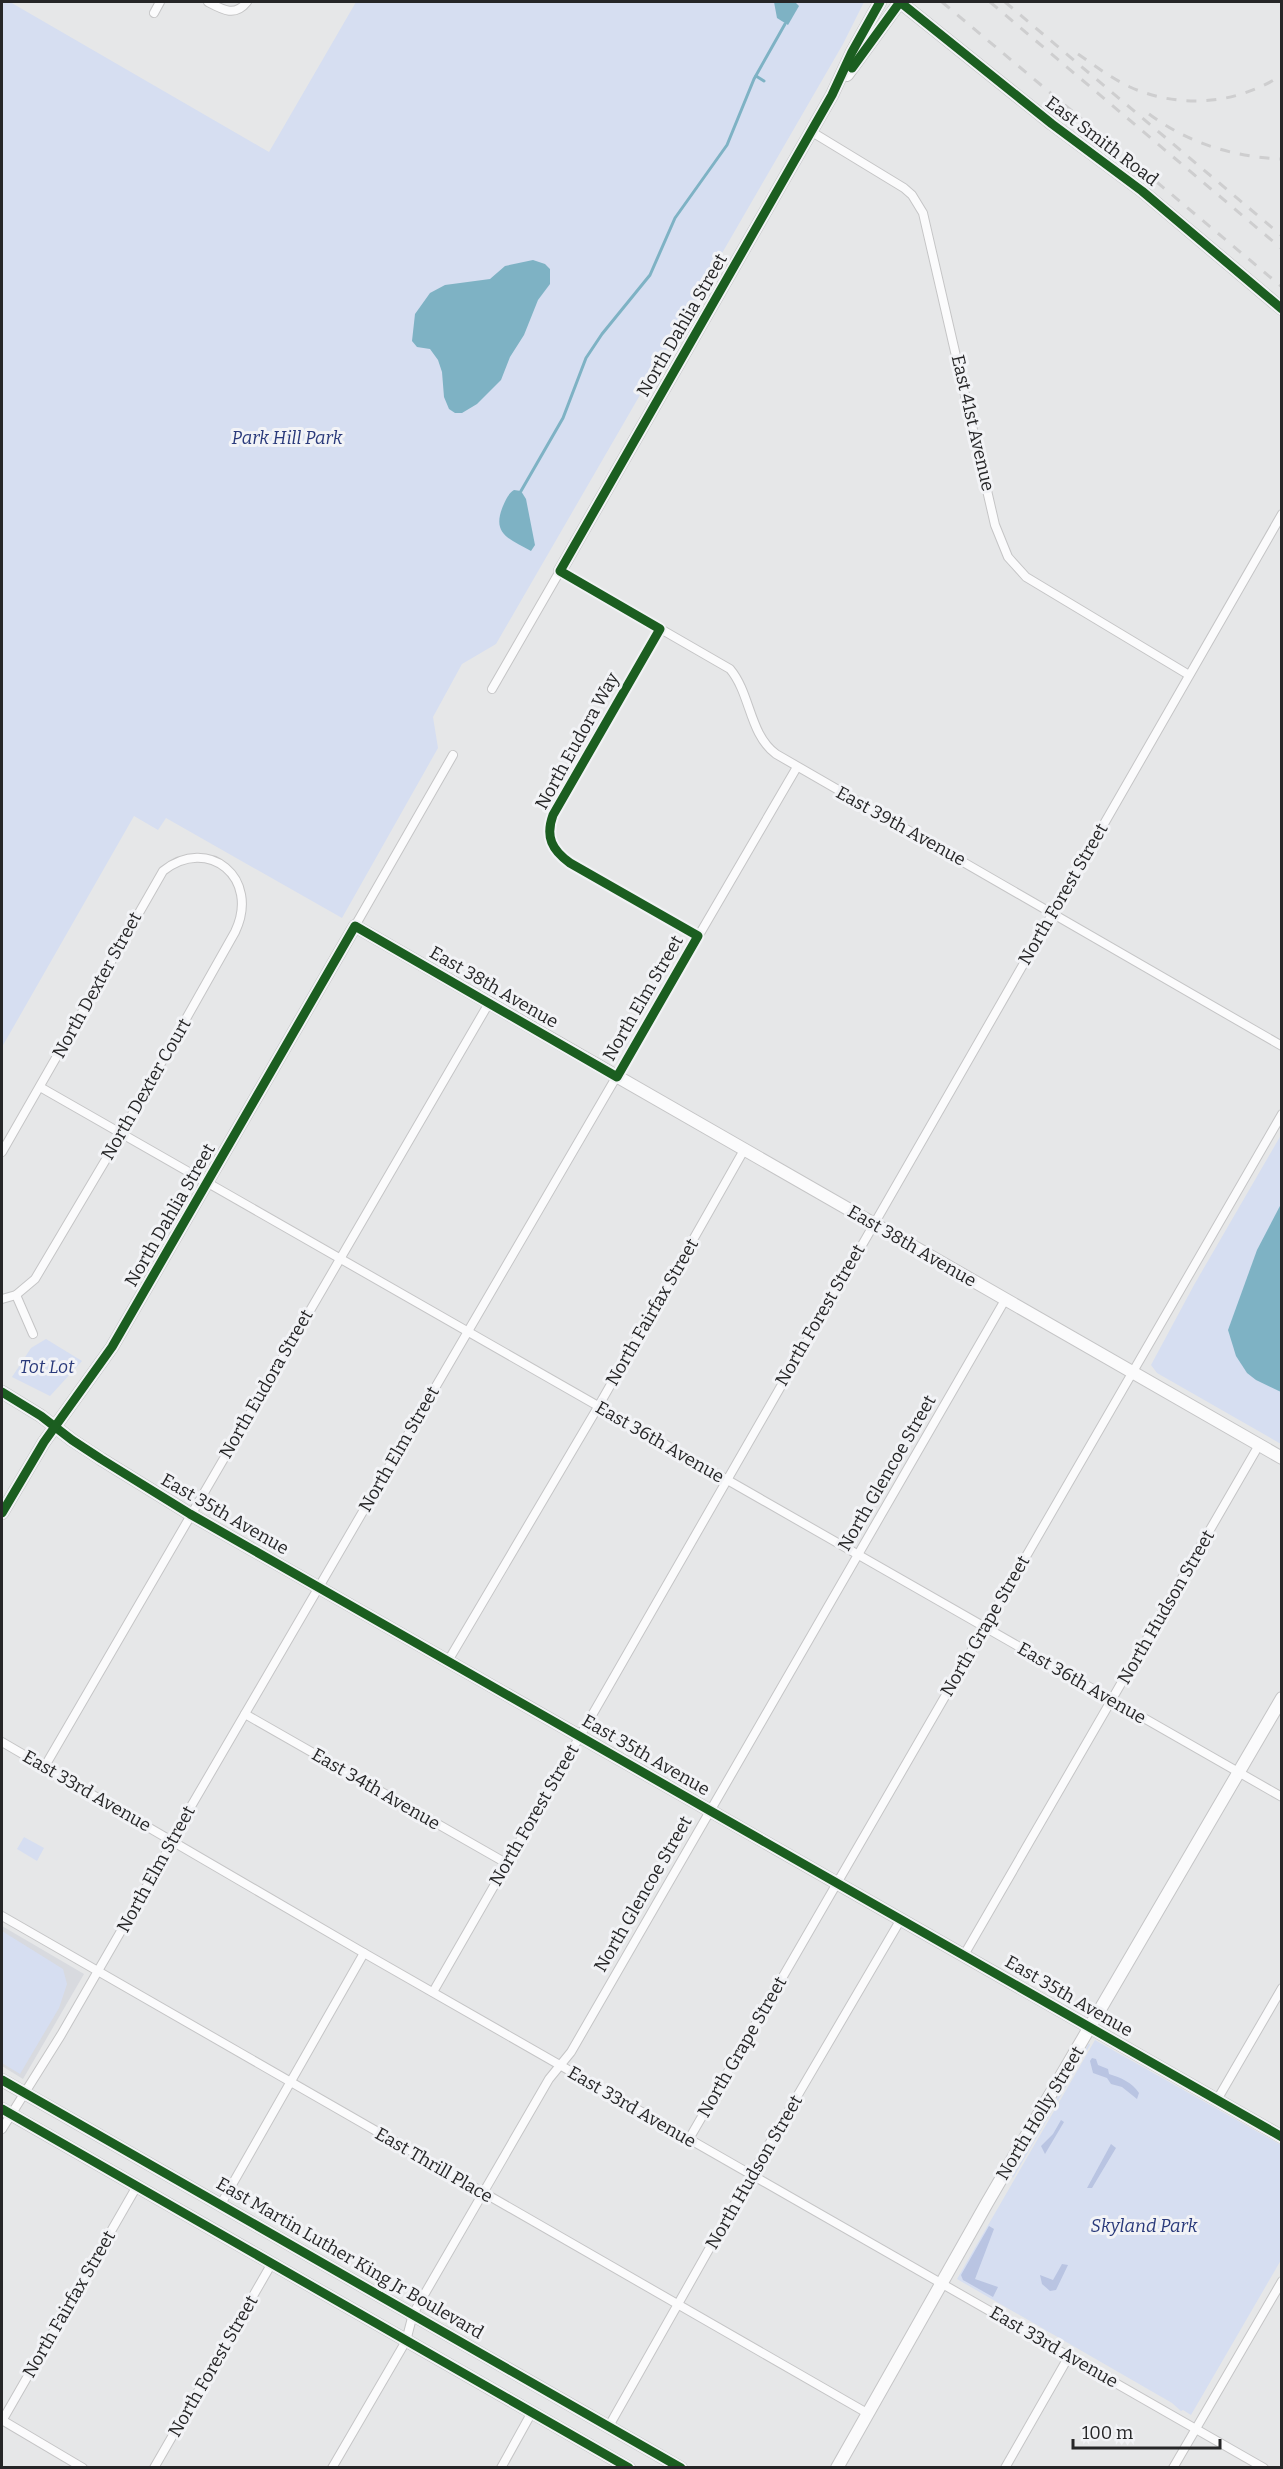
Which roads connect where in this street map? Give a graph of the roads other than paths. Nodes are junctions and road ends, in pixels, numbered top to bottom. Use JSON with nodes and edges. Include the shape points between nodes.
{"nodes":[{"id":1,"x":160,"y":2,"type":"edge"},
{"id":2,"x":208,"y":2,"type":"edge"},
{"id":3,"x":247,"y":2,"type":"edge"},
{"id":4,"x":880,"y":2,"type":"edge"},
{"id":5,"x":900,"y":2,"type":"edge"},
{"id":6,"x":154,"y":13,"type":"dead end"},
{"id":7,"x":832,"y":95,"type":"junction"},
{"id":8,"x":812,"y":132,"type":"junction"},
{"id":9,"x":1281,"y":309,"type":"edge"},
{"id":10,"x":1281,"y":514,"type":"edge"},
{"id":11,"x":560,"y":571,"type":"junction"},
{"id":12,"x":660,"y":629,"type":"junction"},
{"id":13,"x":1189,"y":675,"type":"junction"},
{"id":14,"x":492,"y":689,"type":"dead end"},
{"id":15,"x":453,"y":755,"type":"dead end"},
{"id":16,"x":797,"y":767,"type":"junction"},
{"id":17,"x":219,"y":865,"type":"joint"},
{"id":18,"x":1052,"y":914,"type":"junction"},
{"id":19,"x":355,"y":926,"type":"junction"},
{"id":20,"x":698,"y":936,"type":"junction"},
{"id":21,"x":489,"y":1003,"type":"junction"},
{"id":22,"x":1281,"y":1046,"type":"edge"},
{"id":23,"x":617,"y":1077,"type":"junction"},
{"id":24,"x":39,"y":1087,"type":"junction"},
{"id":25,"x":1281,"y":1113,"type":"edge"},
{"id":26,"x":121,"y":1134,"type":"junction"},
{"id":27,"x":744,"y":1150,"type":"junction"},
{"id":28,"x":2,"y":1152,"type":"edge"},
{"id":29,"x":207,"y":1183,"type":"junction"},
{"id":30,"x":872,"y":1224,"type":"junction"},
{"id":31,"x":340,"y":1259,"type":"junction"},
{"id":32,"x":16,"y":1295,"type":"junction"},
{"id":33,"x":2,"y":1299,"type":"edge"},
{"id":34,"x":1005,"y":1300,"type":"junction"},
{"id":35,"x":467,"y":1332,"type":"junction"},
{"id":36,"x":33,"y":1334,"type":"dead end"},
{"id":37,"x":1132,"y":1373,"type":"junction"},
{"id":38,"x":2,"y":1392,"type":"edge"},
{"id":39,"x":598,"y":1407,"type":"junction"},
{"id":40,"x":55,"y":1427,"type":"junction"},
{"id":41,"x":1259,"y":1445,"type":"junction"},
{"id":42,"x":1281,"y":1458,"type":"edge"},
{"id":43,"x":726,"y":1480,"type":"junction"},
{"id":44,"x":2,"y":1513,"type":"edge"},
{"id":45,"x":190,"y":1514,"type":"junction"},
{"id":46,"x":858,"y":1555,"type":"junction"},
{"id":47,"x":318,"y":1587,"type":"junction"},
{"id":48,"x":985,"y":1627,"type":"junction"},
{"id":49,"x":448,"y":1661,"type":"junction"},
{"id":50,"x":1281,"y":1698,"type":"edge"},
{"id":51,"x":1112,"y":1701,"type":"junction"},
{"id":52,"x":245,"y":1714,"type":"junction"},
{"id":53,"x":579,"y":1736,"type":"junction"},
{"id":54,"x":2,"y":1742,"type":"edge"},
{"id":55,"x":45,"y":1766,"type":"junction"},
{"id":56,"x":1239,"y":1772,"type":"junction"},
{"id":57,"x":1281,"y":1797,"type":"edge"},
{"id":58,"x":710,"y":1810,"type":"junction"},
{"id":59,"x":172,"y":1840,"type":"junction"},
{"id":60,"x":506,"y":1863,"type":"junction"},
{"id":61,"x":838,"y":1883,"type":"junction"},
{"id":62,"x":2,"y":1916,"type":"edge"},
{"id":63,"x":901,"y":1920,"type":"junction"},
{"id":64,"x":364,"y":1953,"type":"junction"},
{"id":65,"x":964,"y":1955,"type":"junction"},
{"id":66,"x":98,"y":1971,"type":"junction"},
{"id":67,"x":1281,"y":1988,"type":"edge"},
{"id":68,"x":433,"y":1992,"type":"junction"},
{"id":69,"x":1091,"y":2028,"type":"junction"},
{"id":70,"x":560,"y":2065,"type":"junction"},
{"id":71,"x":2,"y":2080,"type":"edge"},
{"id":72,"x":290,"y":2082,"type":"junction"},
{"id":73,"x":25,"y":2093,"type":"junction"},
{"id":74,"x":1217,"y":2100,"type":"junction"},
{"id":75,"x":6,"y":2111,"type":"edge"},
{"id":76,"x":2,"y":2129,"type":"edge"},
{"id":77,"x":1281,"y":2137,"type":"edge"},
{"id":78,"x":689,"y":2139,"type":"junction"},
{"id":79,"x":751,"y":2175,"type":"junction"},
{"id":80,"x":137,"y":2186,"type":"junction"},
{"id":81,"x":484,"y":2193,"type":"junction"},
{"id":82,"x":221,"y":2204,"type":"junction"},
{"id":83,"x":272,"y":2264,"type":"junction"},
{"id":84,"x":1281,"y":2281,"type":"edge"},
{"id":85,"x":941,"y":2283,"type":"junction"},
{"id":86,"x":677,"y":2304,"type":"junction"},
{"id":87,"x":413,"y":2314,"type":"junction"},
{"id":88,"x":406,"y":2341,"type":"junction"},
{"id":89,"x":1069,"y":2356,"type":"junction"},
{"id":90,"x":532,"y":2412,"type":"junction"},
{"id":91,"x":867,"y":2413,"type":"junction"},
{"id":92,"x":2,"y":2420,"type":"edge"},
{"id":93,"x":609,"y":2426,"type":"junction"},
{"id":94,"x":1196,"y":2428,"type":"junction"},
{"id":95,"x":83,"y":2468,"type":"edge"},
{"id":96,"x":154,"y":2468,"type":"edge"},
{"id":97,"x":332,"y":2468,"type":"edge"},
{"id":98,"x":501,"y":2468,"type":"edge"},
{"id":99,"x":629,"y":2468,"type":"edge"},
{"id":100,"x":681,"y":2468,"type":"edge"},
{"id":101,"x":837,"y":2468,"type":"edge"},
{"id":102,"x":1005,"y":2468,"type":"edge"},
{"id":103,"x":1173,"y":2468,"type":"edge"},
{"id":104,"x":1264,"y":2468,"type":"edge"}],
"edges":[{"from":1,"to":6,"type":"street"},
{"from":2,"to":3,"type":"street","via":[[232,12]]},
{"from":4,"to":7,"type":"street","name":"North Dahlia Street"},
{"from":5,"to":7,"type":"street","name":"North Dahlia Street"},
{"from":5,"to":9,"type":"street","name":"East Smith Road","via":[[1046,119],[1118,171]]},
{"from":7,"to":8,"type":"street","name":"North Dahlia Street"},
{"from":8,"to":11,"type":"street","name":"North Dahlia Street"},
{"from":8,"to":13,"type":"street","name":"East 41st Avenue","via":[[904,188],[923,213],[996,525],[1017,569],[1040,588]]},
{"from":10,"to":13,"type":"street","name":"North Forest Street"},
{"from":11,"to":12,"type":"street","name":"East 39th Avenue"},
{"from":11,"to":14,"type":"street","name":"North Dahlia Street"},
{"from":12,"to":16,"type":"street","name":"East 39th Avenue","via":[[730,669],[743,688],[763,741]]},
{"from":12,"to":20,"type":"street","name":"North Eudora Way","via":[[553,815],[548,834],[554,849],[570,863]]},
{"from":13,"to":18,"type":"street","name":"North Forest Street"},
{"from":15,"to":19,"type":"street","name":"North Dahlia Street"},
{"from":16,"to":18,"type":"street","name":"East 39th Avenue"},
{"from":16,"to":20,"type":"street","name":"North Elm Street"},
{"from":17,"to":24,"type":"street","name":"North Dexter Street","via":[[209,859],[189,858],[163,872]]},
{"from":17,"to":26,"type":"street","name":"North Dexter Court","via":[[231,872],[240,887],[243,914]]},
{"from":18,"to":22,"type":"street","name":"East 39th Avenue"},
{"from":18,"to":30,"type":"street","name":"North Forest Street"},
{"from":19,"to":21,"type":"street","name":"East 38th Avenue"},
{"from":19,"to":29,"type":"street","name":"North Dahlia Street"},
{"from":20,"to":23,"type":"street","name":"North Elm Street"},
{"from":21,"to":23,"type":"street","name":"East 38th Avenue"},
{"from":21,"to":31,"type":"street","name":"North Eudora Street"},
{"from":23,"to":27,"type":"street","name":"East 38th Avenue"},
{"from":23,"to":35,"type":"street","name":"North Elm Street"},
{"from":24,"to":26,"type":"street","name":"East 36th Avenue"},
{"from":24,"to":28,"type":"street","name":"North Dexter Street"},
{"from":25,"to":37,"type":"street","name":"North Grape Street"},
{"from":26,"to":29,"type":"street","name":"East 36th Avenue"},
{"from":26,"to":32,"type":"street","name":"North Dexter Court","via":[[35,1279]]},
{"from":27,"to":30,"type":"street","name":"East 38th Avenue"},
{"from":27,"to":39,"type":"street","name":"North Fairfax Street"},
{"from":29,"to":31,"type":"street","name":"East 36th Avenue"},
{"from":29,"to":40,"type":"street","name":"North Dahlia Street","via":[[112,1347]]},
{"from":30,"to":34,"type":"street","name":"East 38th Avenue"},
{"from":30,"to":43,"type":"street","name":"North Forest Street"},
{"from":31,"to":35,"type":"street","name":"East 36th Avenue"},
{"from":31,"to":45,"type":"street","name":"North Eudora Street"},
{"from":32,"to":33,"type":"street","name":"North Dexter Court"},
{"from":32,"to":36,"type":"street"},
{"from":34,"to":37,"type":"street","name":"East 38th Avenue"},
{"from":34,"to":46,"type":"street","name":"North Glencoe Street"},
{"from":35,"to":39,"type":"street","name":"East 36th Avenue"},
{"from":35,"to":47,"type":"street","name":"North Elm Street"},
{"from":37,"to":41,"type":"street","name":"East 38th Avenue"},
{"from":37,"to":48,"type":"street","name":"North Grape Street"},
{"from":38,"to":40,"type":"street","name":"East 35th Avenue"},
{"from":39,"to":43,"type":"street","name":"East 36th Avenue"},
{"from":39,"to":49,"type":"street","name":"North Fairfax Street"},
{"from":40,"to":44,"type":"street","name":"North Dahlia Street"},
{"from":40,"to":45,"type":"street","name":"East 35th Avenue"},
{"from":41,"to":42,"type":"street","name":"East 38th Avenue"},
{"from":41,"to":51,"type":"street","name":"North Hudson Street"},
{"from":43,"to":46,"type":"street","name":"East 36th Avenue"},
{"from":43,"to":53,"type":"street","name":"North Forest Street"},
{"from":45,"to":47,"type":"street","name":"East 35th Avenue"},
{"from":45,"to":55,"type":"street","name":"North Eudora Street"},
{"from":46,"to":48,"type":"street","name":"East 36th Avenue"},
{"from":46,"to":58,"type":"street","name":"North Glencoe Street"},
{"from":47,"to":49,"type":"street","name":"East 35th Avenue"},
{"from":47,"to":52,"type":"street","name":"North Elm Street"},
{"from":48,"to":51,"type":"street","name":"East 36th Avenue"},
{"from":48,"to":61,"type":"street","name":"North Grape Street"},
{"from":49,"to":53,"type":"street","name":"East 35th Avenue"},
{"from":50,"to":56,"type":"street","name":"North Holly Street"},
{"from":51,"to":56,"type":"street","name":"East 36th Avenue"},
{"from":51,"to":65,"type":"street","name":"North Hudson Street"},
{"from":52,"to":59,"type":"street","name":"North Elm Street"},
{"from":52,"to":60,"type":"street","name":"East 34th Avenue"},
{"from":53,"to":58,"type":"street","name":"East 35th Avenue"},
{"from":53,"to":60,"type":"street","name":"North Forest Street"},
{"from":54,"to":55,"type":"street","name":"East 33rd Avenue"},
{"from":55,"to":59,"type":"street","name":"East 33rd Avenue"},
{"from":56,"to":57,"type":"street","name":"East 36th Avenue"},
{"from":56,"to":69,"type":"street","name":"North Holly Street"},
{"from":58,"to":61,"type":"street","name":"East 35th Avenue"},
{"from":58,"to":70,"type":"street","name":"North Glencoe Street"},
{"from":59,"to":64,"type":"street","name":"East 33rd Avenue"},
{"from":59,"to":66,"type":"street","name":"North Elm Street"},
{"from":60,"to":68,"type":"street","name":"North Forest Street"},
{"from":61,"to":63,"type":"street","name":"East 35th Avenue"},
{"from":61,"to":78,"type":"street","name":"North Grape Street"},
{"from":62,"to":66,"type":"street","name":"East Thrill Place"},
{"from":63,"to":65,"type":"street","name":"East 35th Avenue"},
{"from":63,"to":79,"type":"street","name":"North Hudson Street"},
{"from":64,"to":68,"type":"street","name":"East 33rd Avenue"},
{"from":64,"to":72,"type":"street"},
{"from":65,"to":69,"type":"street","name":"East 35th Avenue"},
{"from":66,"to":72,"type":"street","name":"East Thrill Place"},
{"from":66,"to":73,"type":"street","name":"North Elm Street"},
{"from":67,"to":74,"type":"street"},
{"from":68,"to":70,"type":"street","name":"East 33rd Avenue"},
{"from":69,"to":74,"type":"street","name":"East 35th Avenue"},
{"from":69,"to":85,"type":"street","name":"North Holly Street"},
{"from":70,"to":78,"type":"street","name":"East 33rd Avenue"},
{"from":70,"to":81,"type":"street","name":"North Glencoe Street"},
{"from":71,"to":73,"type":"street","name":"East Martin Luther King Jr Boulevard"},
{"from":72,"to":81,"type":"street","name":"East Thrill Place"},
{"from":72,"to":82,"type":"street"},
{"from":73,"to":75,"type":"street","name":"North Elm Street"},
{"from":73,"to":82,"type":"street","name":"East Martin Luther King Jr Boulevard"},
{"from":74,"to":77,"type":"street","name":"East 35th Avenue"},
{"from":75,"to":76,"type":"street","name":"North Elm Street"},
{"from":75,"to":80,"type":"street"},
{"from":78,"to":79,"type":"street","name":"East 33rd Avenue"},
{"from":79,"to":85,"type":"street","name":"East 33rd Avenue"},
{"from":79,"to":86,"type":"street","name":"North Hudson Street"},
{"from":80,"to":83,"type":"street"},
{"from":80,"to":92,"type":"street","name":"North Fairfax Street"},
{"from":81,"to":86,"type":"street","name":"East Thrill Place"},
{"from":81,"to":87,"type":"street","name":"North Glencoe Street"},
{"from":82,"to":87,"type":"street","name":"East Martin Luther King Jr Boulevard"},
{"from":83,"to":88,"type":"street"},
{"from":83,"to":96,"type":"street","name":"North Forest Street"},
{"from":84,"to":94,"type":"street"},
{"from":85,"to":89,"type":"street","name":"East 33rd Avenue"},
{"from":85,"to":91,"type":"street","name":"North Holly Street"},
{"from":86,"to":91,"type":"street","name":"East Thrill Place"},
{"from":86,"to":93,"type":"street","name":"North Hudson Street"},
{"from":87,"to":88,"type":"street","name":"North Glencoe Street"},
{"from":87,"to":93,"type":"street","name":"East Martin Luther King Jr Boulevard"},
{"from":88,"to":90,"type":"street"},
{"from":88,"to":97,"type":"street","name":"North Glencoe Street"},
{"from":89,"to":94,"type":"street","name":"East 33rd Avenue"},
{"from":89,"to":102,"type":"street"},
{"from":90,"to":98,"type":"street"},
{"from":90,"to":99,"type":"street"},
{"from":91,"to":101,"type":"street","name":"North Holly Street"},
{"from":92,"to":95,"type":"street"},
{"from":93,"to":100,"type":"street","name":"East Martin Luther King Jr Boulevard"},
{"from":94,"to":103,"type":"street"},
{"from":94,"to":104,"type":"street","name":"East 33rd Avenue"}]}
